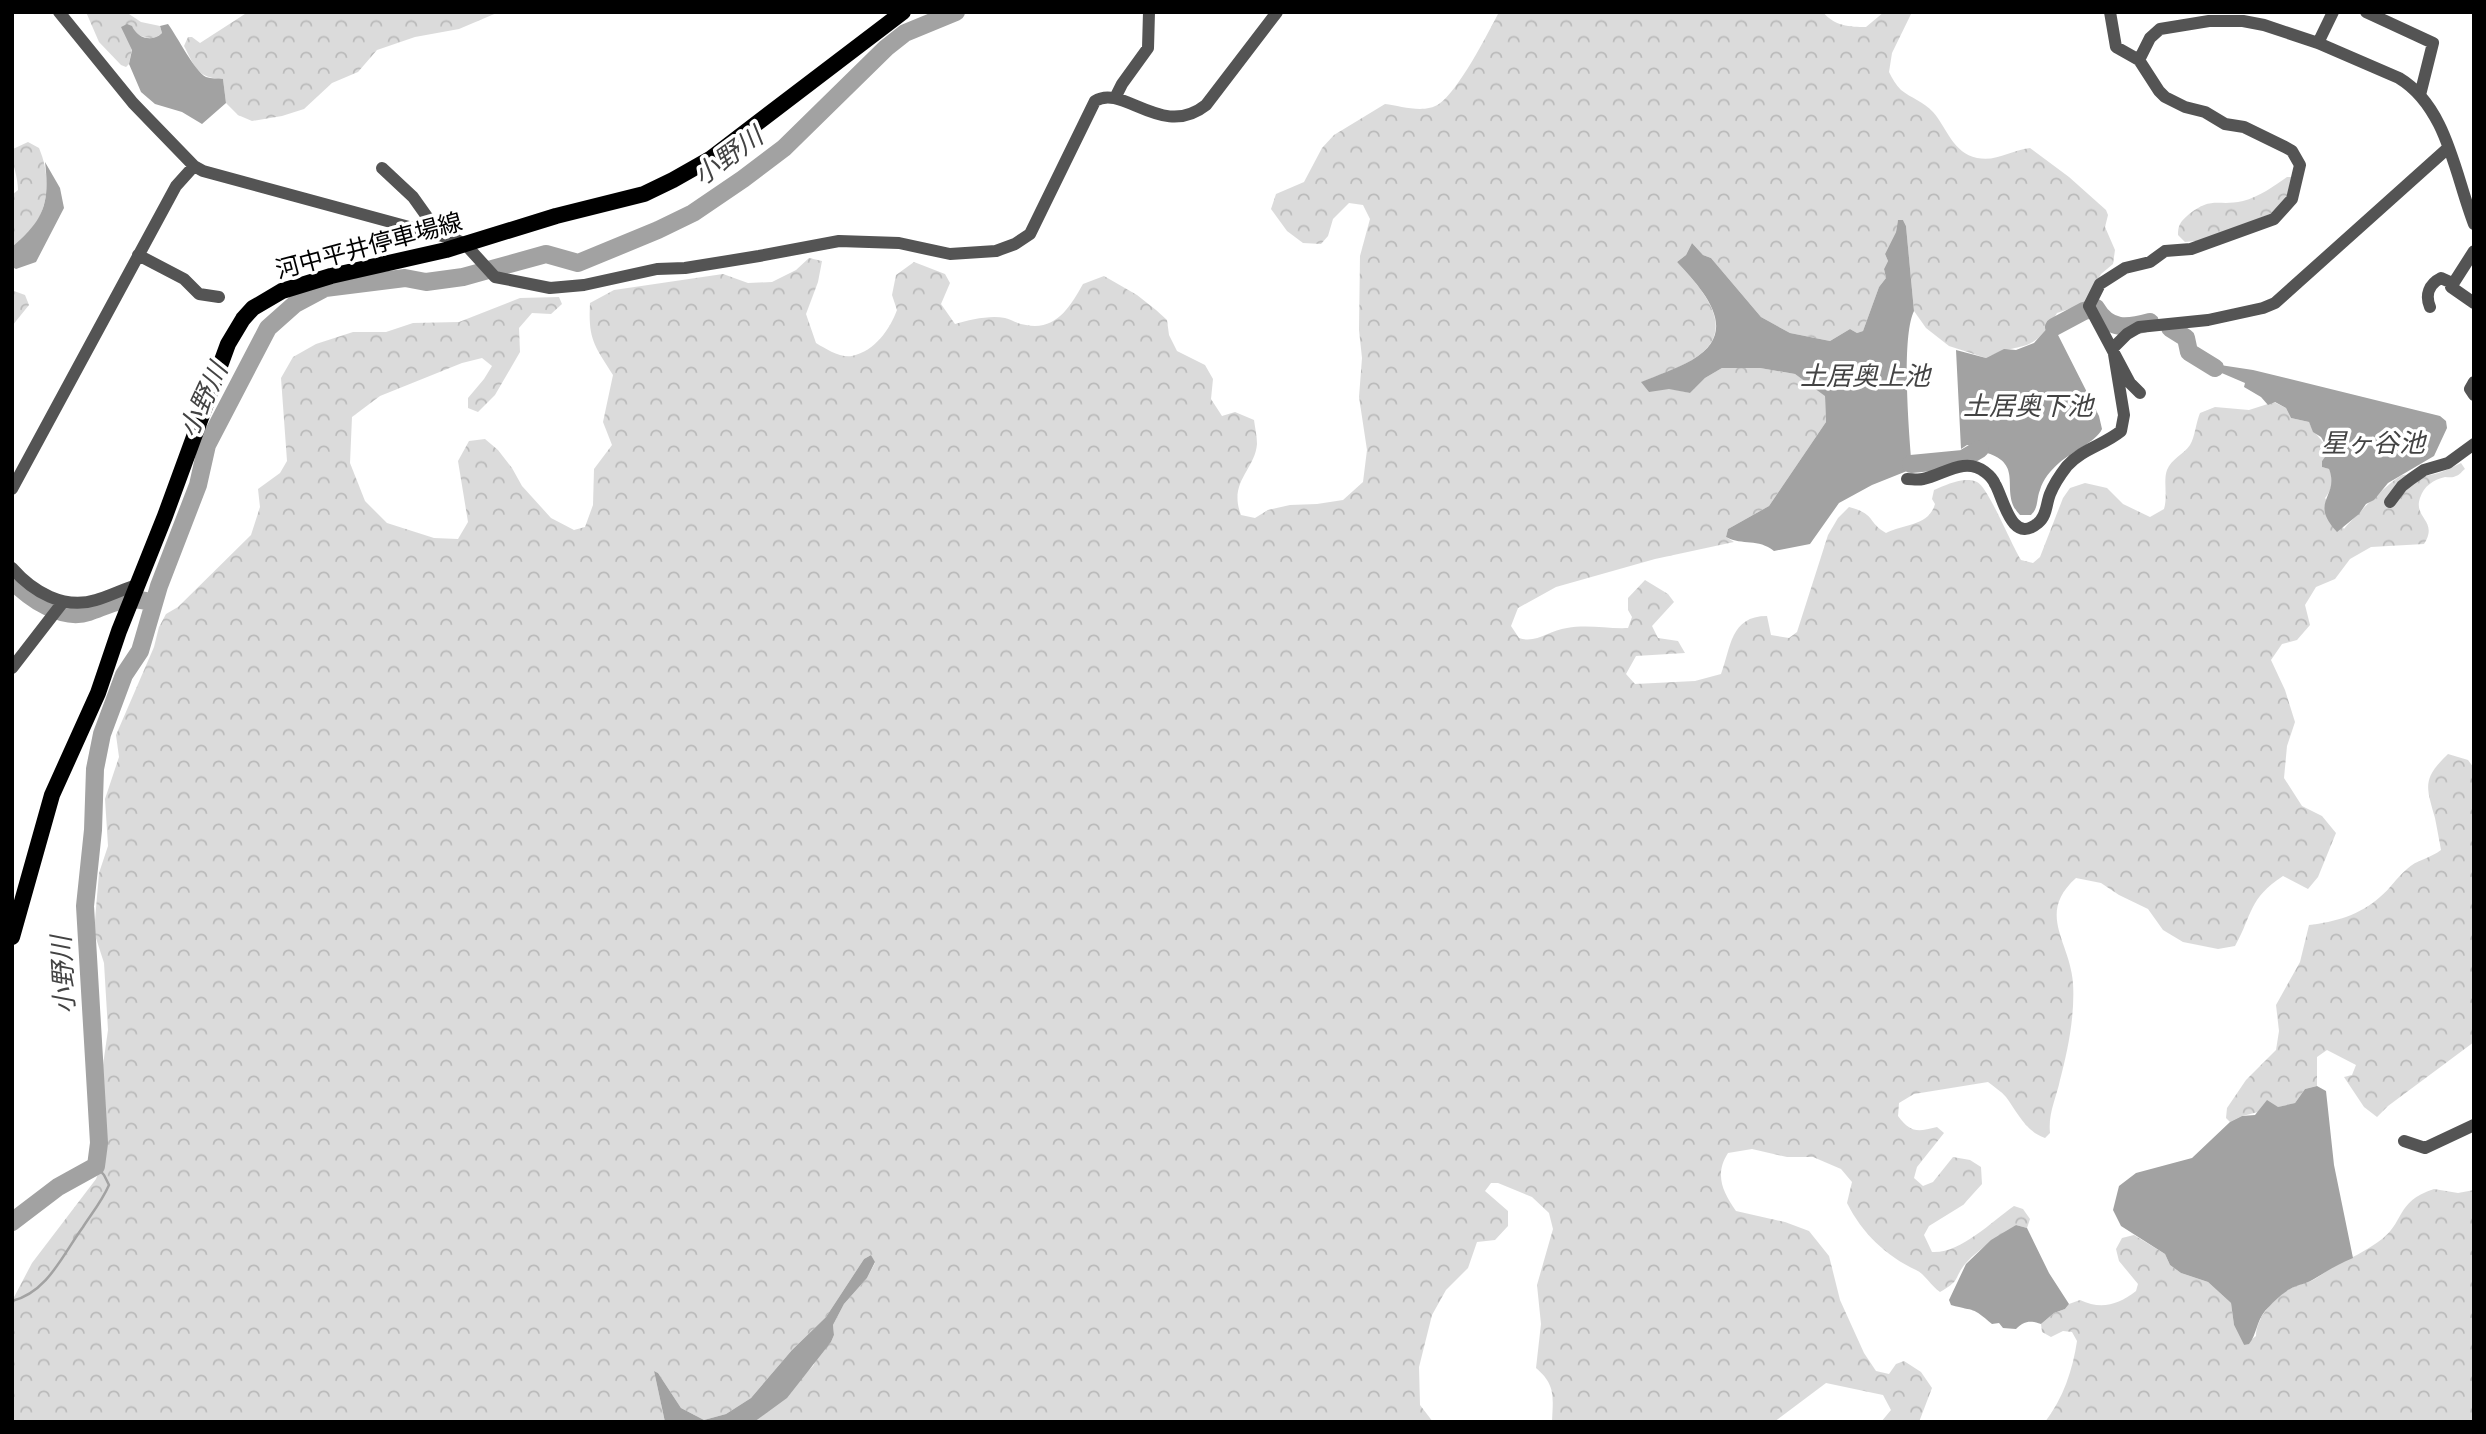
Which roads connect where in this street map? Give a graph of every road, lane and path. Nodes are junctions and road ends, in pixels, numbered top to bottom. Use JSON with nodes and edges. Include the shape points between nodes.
{"nodes":[{"id":1,"x":59,"y":12,"type":"edge"},
{"id":2,"x":903,"y":12,"type":"edge"},
{"id":3,"x":1149,"y":12,"type":"edge"},
{"id":4,"x":1277,"y":12,"type":"edge"},
{"id":5,"x":2110,"y":12,"type":"edge"},
{"id":6,"x":2333,"y":12,"type":"edge"},
{"id":7,"x":2366,"y":12,"type":"edge"},
{"id":8,"x":2245,"y":17,"type":"edge"},
{"id":9,"x":2318,"y":43,"type":"junction"},
{"id":10,"x":2139,"y":60,"type":"junction"},
{"id":11,"x":2420,"y":95,"type":"junction"},
{"id":12,"x":1115,"y":98,"type":"junction"},
{"id":13,"x":2448,"y":148,"type":"junction"},
{"id":14,"x":194,"y":166,"type":"junction"},
{"id":15,"x":382,"y":168,"type":"dead end"},
{"id":16,"x":2474,"y":224,"type":"edge"},
{"id":17,"x":440,"y":235,"type":"junction"},
{"id":18,"x":467,"y":247,"type":"junction"},
{"id":19,"x":2474,"y":251,"type":"edge"},
{"id":20,"x":138,"y":256,"type":"junction"},
{"id":21,"x":2452,"y":284,"type":"junction"},
{"id":22,"x":219,"y":297,"type":"dead end"},
{"id":23,"x":2474,"y":303,"type":"edge"},
{"id":24,"x":2430,"y":307,"type":"dead end"},
{"id":25,"x":2113,"y":348,"type":"junction"},
{"id":26,"x":2474,"y":382,"type":"edge"},
{"id":27,"x":2140,"y":393,"type":"dead end"},
{"id":28,"x":2474,"y":395,"type":"edge"},
{"id":29,"x":2474,"y":444,"type":"edge"},
{"id":30,"x":1907,"y":479,"type":"dead end"},
{"id":31,"x":12,"y":489,"type":"edge"},
{"id":32,"x":2390,"y":502,"type":"dead end"},
{"id":33,"x":12,"y":568,"type":"edge"},
{"id":34,"x":134,"y":593,"type":"junction"},
{"id":35,"x":59,"y":608,"type":"junction"},
{"id":36,"x":12,"y":668,"type":"edge"},
{"id":37,"x":12,"y":937,"type":"edge"},
{"id":38,"x":2474,"y":1125,"type":"edge"},
{"id":39,"x":2404,"y":1141,"type":"dead end"}],
"edges":[{"from":1,"to":14,"type":"street","via":[[133,103]]},
{"from":2,"to":18,"type":"main road","name":"河中平井停車場線","via":[[710,159],[673,180],[644,194],[556,216]]},
{"from":3,"to":12,"type":"street","via":[[1148,48]]},
{"from":4,"to":12,"type":"street","via":[[1199,111],[1174,118]]},
{"from":5,"to":10,"type":"street","via":[[2116,47]]},
{"from":6,"to":9,"type":"street"},
{"from":7,"to":11,"type":"street","via":[[2433,43]]},
{"from":8,"to":9,"type":"street"},
{"from":8,"to":10,"type":"street","via":[[2160,29]]},
{"from":9,"to":11,"type":"street","via":[[2399,78]]},
{"from":10,"to":25,"type":"street","via":[[2165,97],[2285,147],[2297,157],[2300,173],[2292,199],[2274,219],[2191,249],[2165,251],[2100,284],[2091,310]]},
{"from":11,"to":13,"type":"street"},
{"from":12,"to":18,"type":"street","via":[[1095,102],[1030,234],[996,251],[950,254],[899,243],[839,241],[550,288],[495,277]]},
{"from":13,"to":16,"type":"street"},
{"from":13,"to":25,"type":"street","via":[[2275,303],[2208,320],[2139,327]]},
{"from":14,"to":17,"type":"street"},
{"from":14,"to":20,"type":"street","via":[[176,186]]},
{"from":15,"to":17,"type":"street","via":[[413,197]]},
{"from":17,"to":18,"type":"street"},
{"from":18,"to":34,"type":"main road","name":"河中平井停車場線","via":[[303,283],[253,308],[228,344]]},
{"from":19,"to":21,"type":"street"},
{"from":20,"to":22,"type":"street","via":[[184,279],[199,294]]},
{"from":20,"to":31,"type":"street"},
{"from":21,"to":23,"type":"street"},
{"from":21,"to":24,"type":"street","via":[[2441,278],[2433,284],[2427,295]]},
{"from":25,"to":27,"type":"street"},
{"from":25,"to":30,"type":"street","via":[[2124,415],[2121,431],[2069,464],[2054,484],[2038,524],[2021,528],[2013,523],[1996,485],[1979,468],[1956,467],[1923,479]]},
{"from":26,"to":28,"type":"street","via":[[2470,389]]},
{"from":29,"to":32,"type":"street","via":[[2448,464],[2424,470]]},
{"from":33,"to":35,"type":"street"},
{"from":34,"to":35,"type":"street"},
{"from":34,"to":37,"type":"main road","name":"河中平井停車場線","via":[[85,727],[48,807]]},
{"from":35,"to":36,"type":"street"},
{"from":38,"to":39,"type":"street","via":[[2425,1148]]}]}
